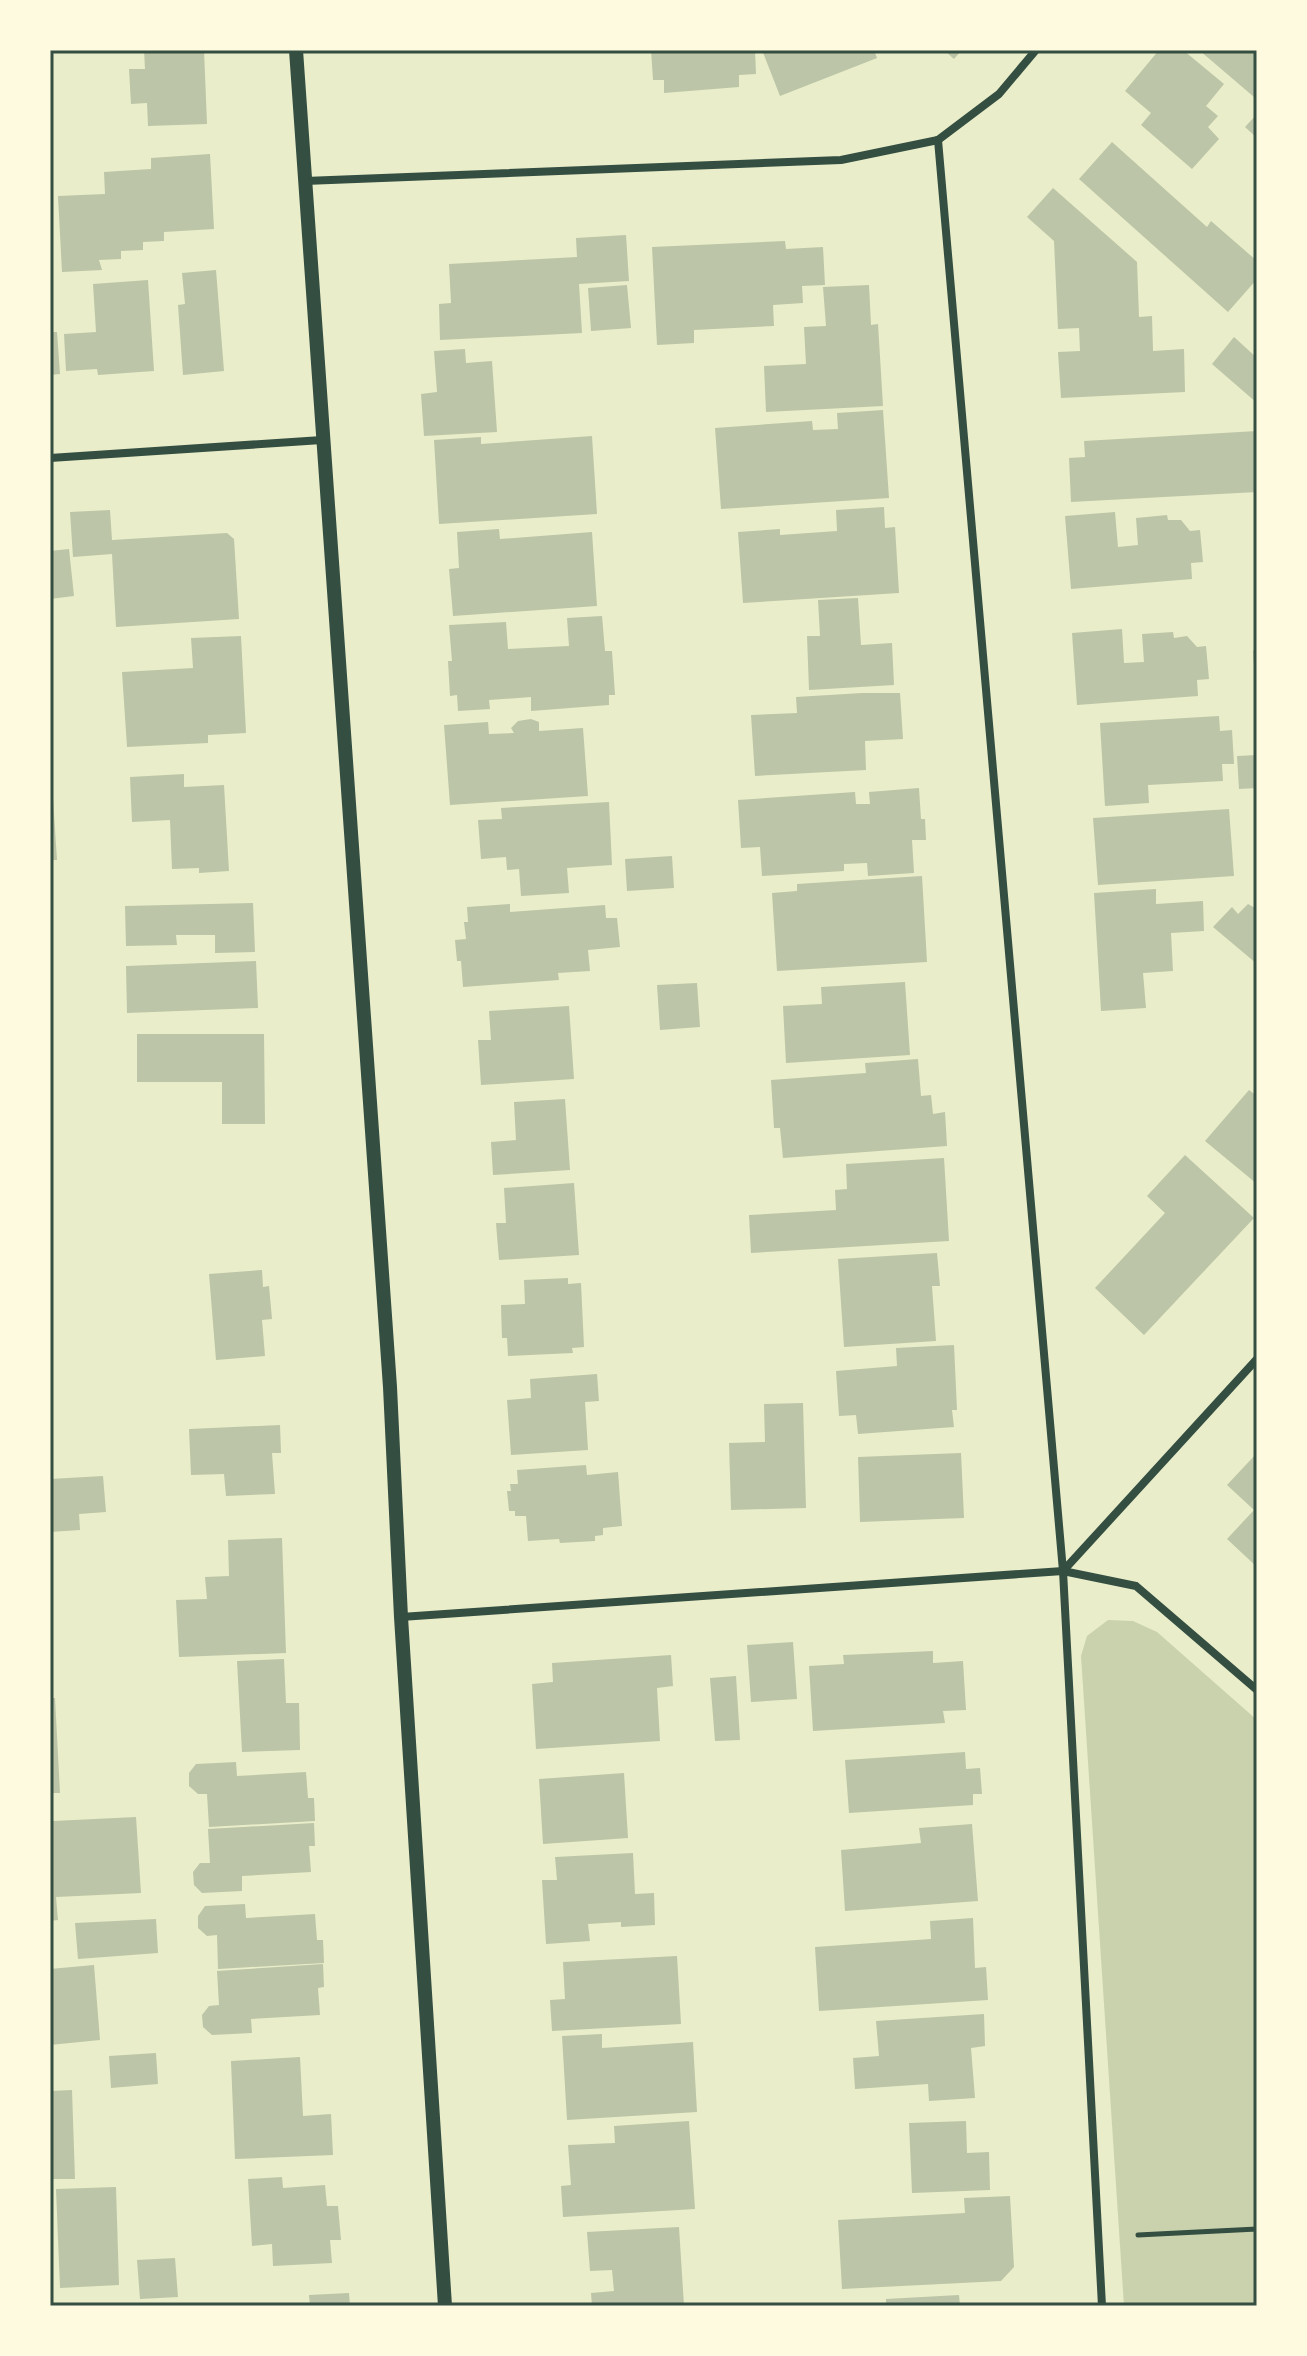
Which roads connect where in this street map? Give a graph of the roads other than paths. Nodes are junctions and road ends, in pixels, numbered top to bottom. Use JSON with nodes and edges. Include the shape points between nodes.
{"nodes":[{"id":1,"x":296,"y":50,"type":"edge"},
{"id":2,"x":1036,"y":50,"type":"edge"},
{"id":3,"x":938,"y":140,"type":"junction"},
{"id":4,"x":305,"y":181,"type":"junction"},
{"id":5,"x":322,"y":440,"type":"junction"},
{"id":6,"x":50,"y":458,"type":"edge"},
{"id":7,"x":1257,"y":1359,"type":"edge"},
{"id":8,"x":1063,"y":1571,"type":"junction"},
{"id":9,"x":401,"y":1617,"type":"junction"},
{"id":10,"x":1257,"y":1690,"type":"edge"},
{"id":11,"x":445,"y":2306,"type":"edge"},
{"id":12,"x":1102,"y":2306,"type":"edge"}],
"edges":[{"from":1,"to":4,"type":"street"},
{"from":2,"to":3,"type":"street","via":[[999,94]]},
{"from":3,"to":4,"type":"street","via":[[841,160]]},
{"from":3,"to":8,"type":"street"},
{"from":4,"to":5,"type":"street"},
{"from":5,"to":6,"type":"street"},
{"from":5,"to":9,"type":"street","via":[[389,1372]]},
{"from":7,"to":8,"type":"street"},
{"from":8,"to":9,"type":"street"},
{"from":8,"to":10,"type":"street","via":[[1136,1586]]},
{"from":8,"to":12,"type":"street"},
{"from":9,"to":11,"type":"street"}]}
